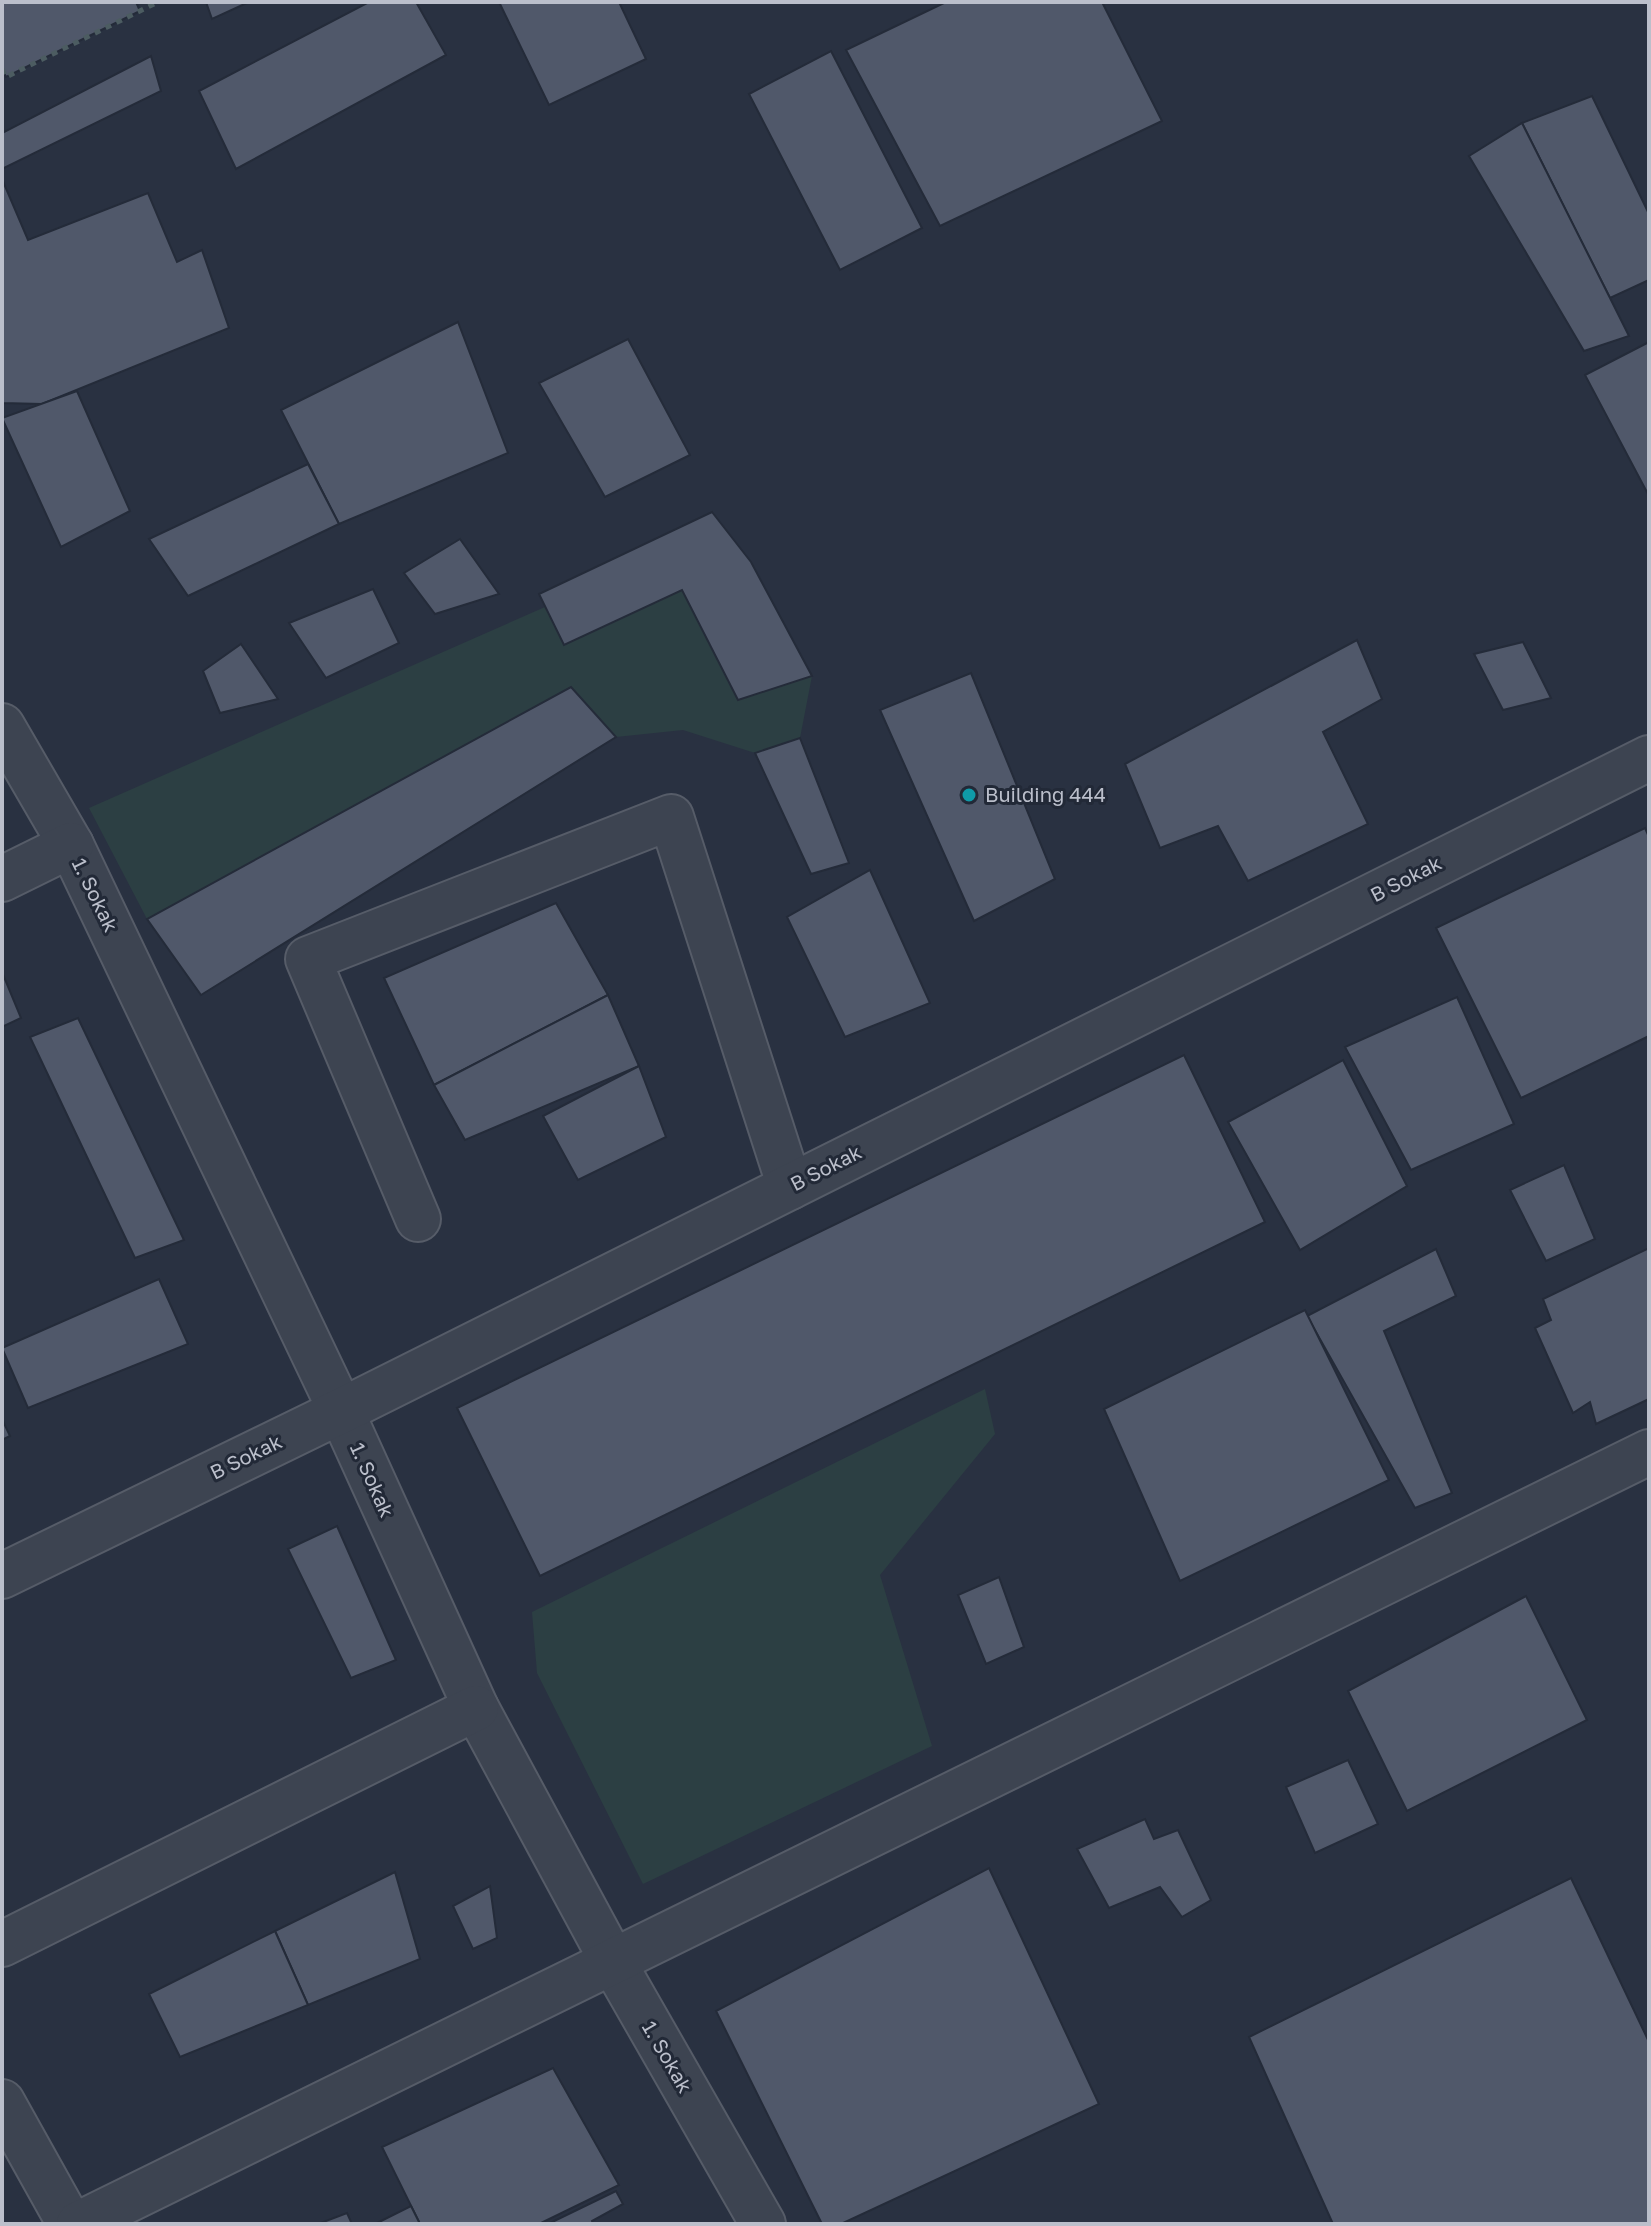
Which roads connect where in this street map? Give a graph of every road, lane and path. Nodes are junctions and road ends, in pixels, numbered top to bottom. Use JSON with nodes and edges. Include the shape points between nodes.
{"nodes":[{"id":1,"x":158,"y":2,"type":"edge"},
{"id":2,"x":2,"y":69,"type":"edge"},
{"id":3,"x":2,"y":726,"type":"edge"},
{"id":4,"x":1649,"y":758,"type":"edge"},
{"id":5,"x":71,"y":845,"type":"junction"},
{"id":6,"x":2,"y":879,"type":"edge"},
{"id":7,"x":790,"y":1187,"type":"junction"},
{"id":8,"x":418,"y":1219,"type":"dead end"},
{"id":9,"x":341,"y":1411,"type":"junction"},
{"id":10,"x":1649,"y":1452,"type":"edge"},
{"id":11,"x":2,"y":1576,"type":"edge"},
{"id":12,"x":476,"y":1708,"type":"junction"},
{"id":13,"x":2,"y":1944,"type":"edge"},
{"id":14,"x":613,"y":1962,"type":"junction"},
{"id":15,"x":2,"y":2102,"type":"edge"},
{"id":16,"x":70,"y":2224,"type":"edge"},
{"id":17,"x":79,"y":2224,"type":"edge"},
{"id":18,"x":763,"y":2224,"type":"edge"}],
"edges":[{"from":1,"to":2,"type":"path","via":[[6,77]]},
{"from":3,"to":5,"type":"lane","name":"1. Sokak"},
{"from":4,"to":7,"type":"lane","name":"B Sokak"},
{"from":5,"to":6,"type":"lane"},
{"from":5,"to":9,"type":"lane","name":"1. Sokak"},
{"from":7,"to":8,"type":"lane","via":[[671,817],[308,959]]},
{"from":7,"to":9,"type":"lane","name":"B Sokak"},
{"from":9,"to":11,"type":"lane","name":"B Sokak"},
{"from":9,"to":12,"type":"lane","name":"1. Sokak"},
{"from":10,"to":14,"type":"lane"},
{"from":12,"to":13,"type":"lane"},
{"from":12,"to":14,"type":"lane","name":"1. Sokak"},
{"from":14,"to":17,"type":"lane"},
{"from":14,"to":18,"type":"lane","name":"1. Sokak"},
{"from":15,"to":16,"type":"lane"}]}
